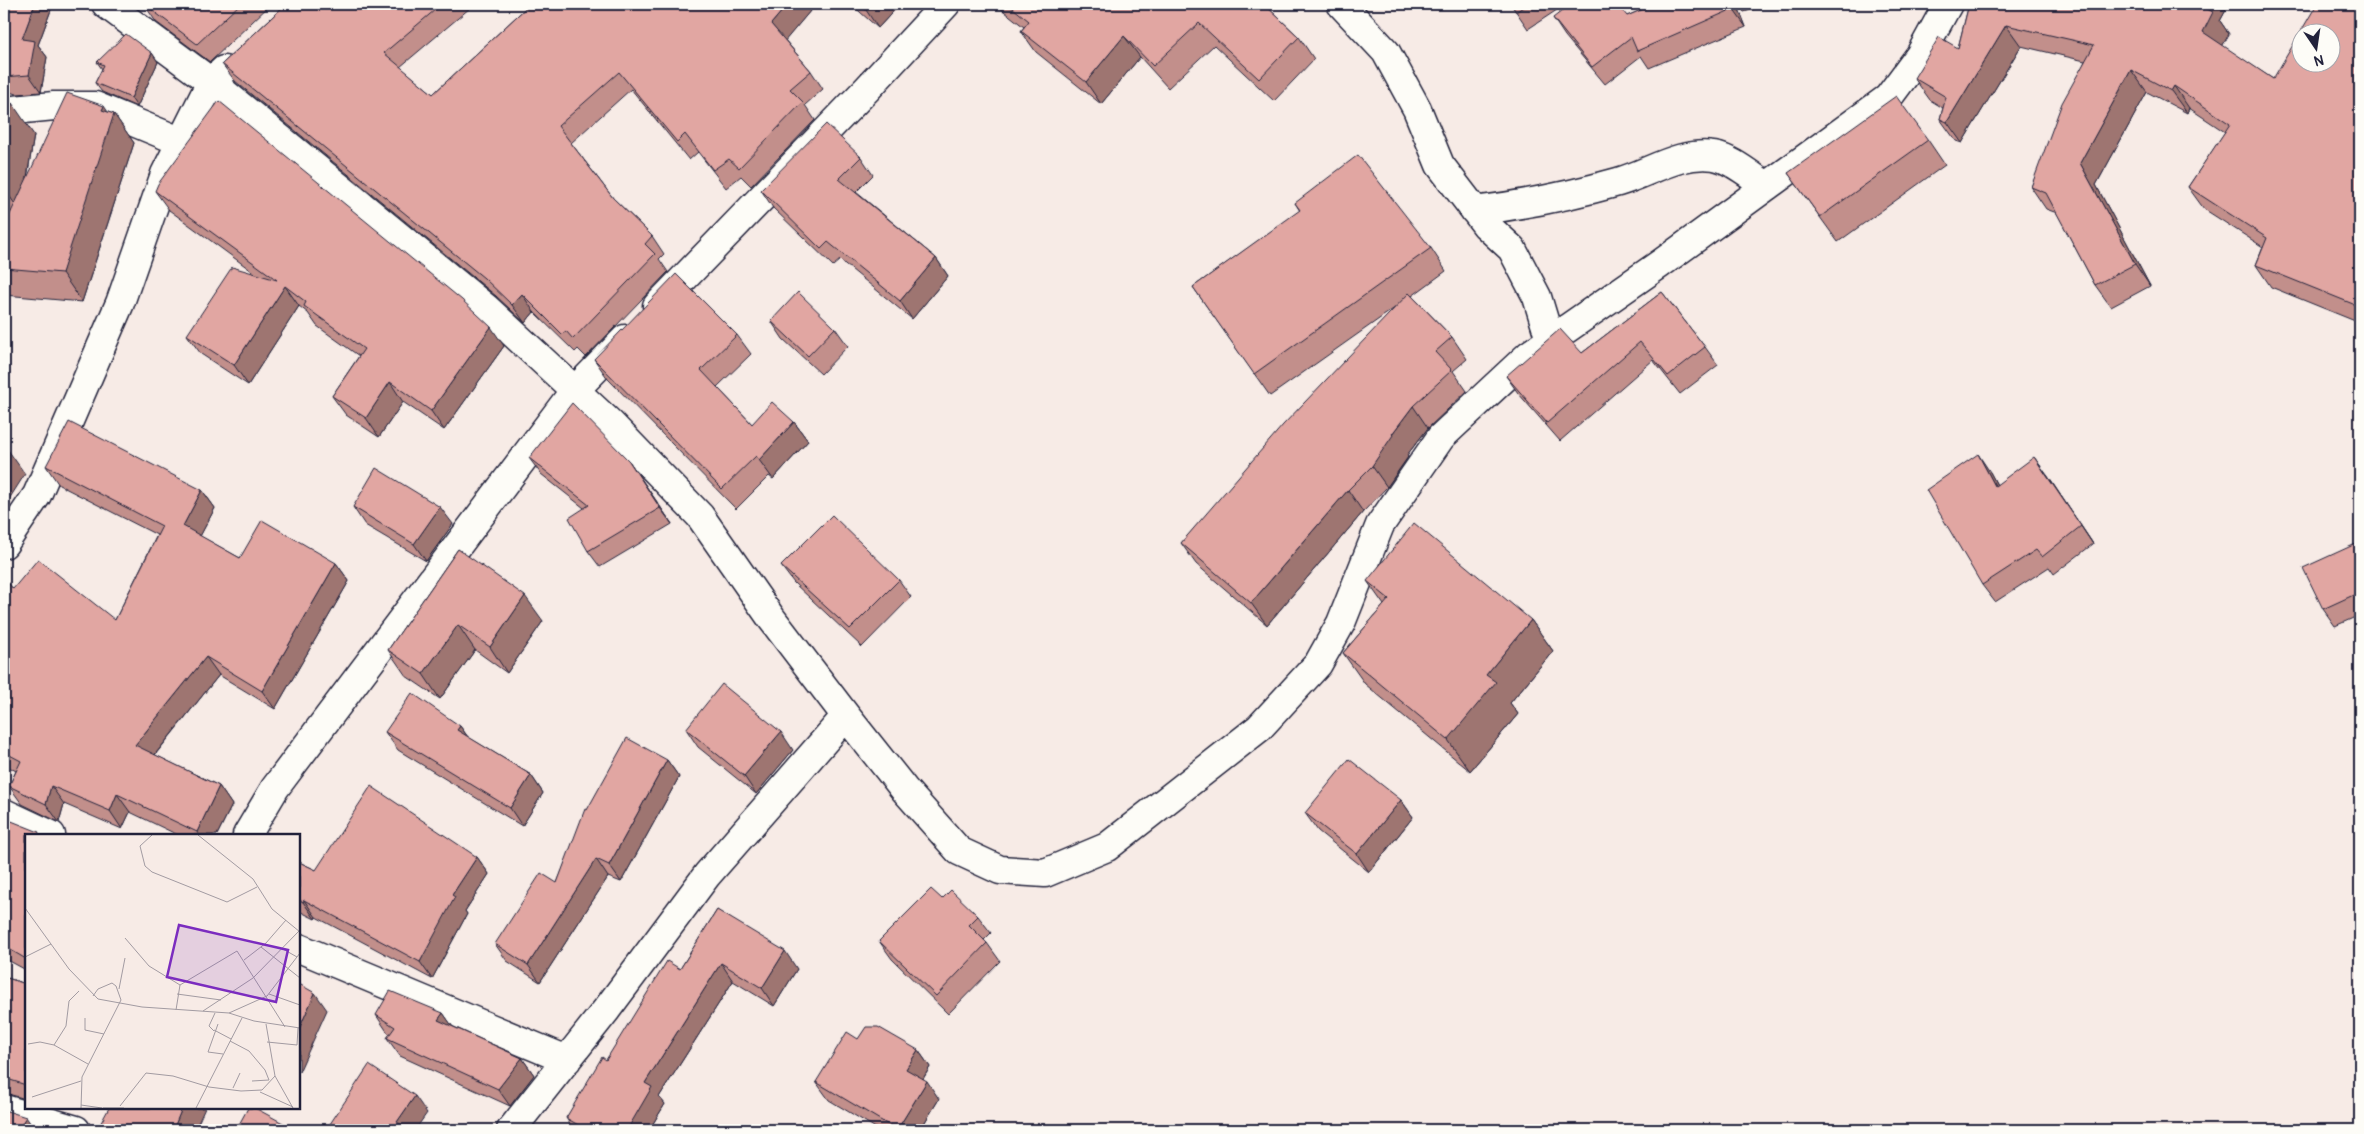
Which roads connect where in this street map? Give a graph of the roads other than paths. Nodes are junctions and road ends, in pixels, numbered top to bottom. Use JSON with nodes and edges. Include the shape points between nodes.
{"nodes":[{"id":1,"x":106,"y":4,"type":"edge"},
{"id":2,"x":946,"y":4,"type":"edge"},
{"id":3,"x":1341,"y":4,"type":"edge"},
{"id":4,"x":1948,"y":4,"type":"edge"},
{"id":5,"x":239,"y":56,"type":"edge"},
{"id":6,"x":212,"y":82,"type":"junction"},
{"id":7,"x":4,"y":110,"type":"edge"},
{"id":8,"x":182,"y":142,"type":"junction"},
{"id":9,"x":1767,"y":186,"type":"junction"},
{"id":10,"x":1475,"y":210,"type":"junction"},
{"id":11,"x":1550,"y":340,"type":"junction"},
{"id":12,"x":576,"y":390,"type":"junction"},
{"id":13,"x":4,"y":544,"type":"edge"},
{"id":14,"x":846,"y":716,"type":"junction"},
{"id":15,"x":4,"y":813,"type":"edge"},
{"id":16,"x":49,"y":834,"type":"edge"},
{"id":17,"x":248,"y":834,"type":"edge"},
{"id":18,"x":300,"y":948,"type":"edge"},
{"id":19,"x":567,"y":1060,"type":"junction"},
{"id":20,"x":4,"y":1109,"type":"edge"},
{"id":21,"x":76,"y":1130,"type":"edge"},
{"id":22,"x":511,"y":1130,"type":"edge"}],
"edges":[{"from":1,"to":6,"type":"street"},
{"from":2,"to":12,"type":"street"},
{"from":3,"to":10,"type":"street","via":[[1386,52],[1417,109],[1440,165]]},
{"from":4,"to":9,"type":"street","via":[[1920,55],[1888,98]]},
{"from":5,"to":6,"type":"street"},
{"from":6,"to":8,"type":"street"},
{"from":6,"to":12,"type":"street","via":[[486,308]]},
{"from":7,"to":8,"type":"street","via":[[95,106]]},
{"from":8,"to":13,"type":"street","via":[[165,174],[120,303],[37,495]]},
{"from":9,"to":10,"type":"street","via":[[1738,166],[1715,156],[1688,156],[1619,182],[1518,205]]},
{"from":9,"to":11,"type":"street"},
{"from":10,"to":11,"type":"street","via":[[1512,249],[1537,297]]},
{"from":11,"to":14,"type":"street","via":[[1529,355],[1441,437],[1380,525],[1341,623],[1318,664],[1259,728],[1108,847],[1045,873],[1000,870],[959,851]]},
{"from":12,"to":14,"type":"street","via":[[700,516],[772,619]]},
{"from":12,"to":17,"type":"street","via":[[275,788]]},
{"from":14,"to":19,"type":"street","via":[[707,875]]},
{"from":15,"to":16,"type":"street"},
{"from":18,"to":19,"type":"street"},
{"from":19,"to":22,"type":"street"},
{"from":20,"to":21,"type":"street"}]}
